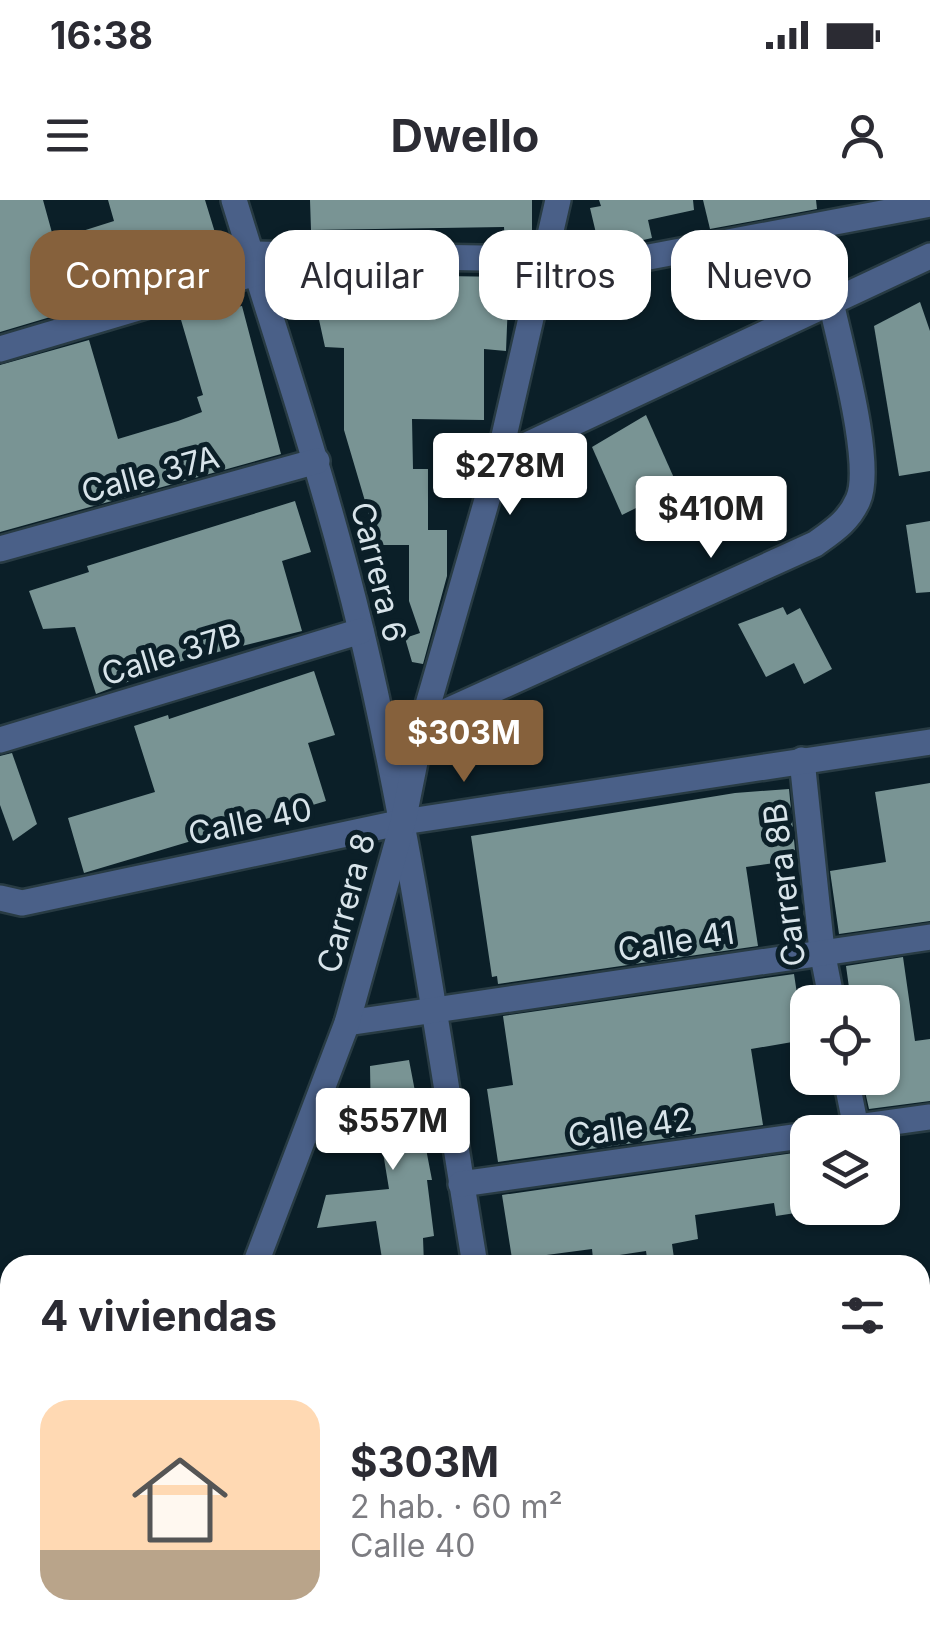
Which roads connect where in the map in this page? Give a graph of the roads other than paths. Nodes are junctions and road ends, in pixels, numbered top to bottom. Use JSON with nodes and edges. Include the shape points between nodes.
{"nodes":[{"id":1,"x":234,"y":200,"type":"edge"},
{"id":2,"x":558,"y":200,"type":"edge"},
{"id":3,"x":930,"y":204,"type":"edge"},
{"id":4,"x":550,"y":230,"type":"edge"},
{"id":5,"x":651,"y":256,"type":"edge"},
{"id":6,"x":930,"y":256,"type":"edge"},
{"id":7,"x":479,"y":260,"type":"edge"},
{"id":8,"x":253,"y":263,"type":"junction"},
{"id":9,"x":848,"y":294,"type":"edge"},
{"id":10,"x":530,"y":320,"type":"edge"},
{"id":11,"x":794,"y":320,"type":"edge"},
{"id":12,"x":836,"y":320,"type":"edge"},
{"id":13,"x":0,"y":350,"type":"edge"},
{"id":14,"x":499,"y":458,"type":"junction"},
{"id":15,"x":317,"y":462,"type":"junction"},
{"id":16,"x":0,"y":549,"type":"edge"},
{"id":17,"x":361,"y":631,"type":"junction"},
{"id":18,"x":423,"y":722,"type":"junction"},
{"id":19,"x":0,"y":740,"type":"edge"},
{"id":20,"x":930,"y":742,"type":"edge"},
{"id":21,"x":802,"y":760,"type":"junction"},
{"id":22,"x":402,"y":822,"type":"junction"},
{"id":23,"x":0,"y":898,"type":"edge"},
{"id":24,"x":930,"y":937,"type":"edge"},
{"id":25,"x":822,"y":951,"type":"junction"},
{"id":26,"x":829,"y":985,"type":"edge"},
{"id":27,"x":433,"y":1012,"type":"junction"},
{"id":28,"x":347,"y":1023,"type":"junction"},
{"id":29,"x":930,"y":1118,"type":"edge"},
{"id":30,"x":900,"y":1122,"type":"edge"},
{"id":31,"x":790,"y":1137,"type":"edge"},
{"id":32,"x":462,"y":1184,"type":"junction"},
{"id":33,"x":260,"y":1255,"type":"edge"},
{"id":34,"x":473,"y":1255,"type":"edge"}],
"edges":[{"from":1,"to":8,"type":"street","name":"Carrera 6"},
{"from":2,"to":4,"type":"street","name":"Carrera 8"},
{"from":3,"to":5,"type":"street"},
{"from":6,"to":9,"type":"street"},
{"from":7,"to":8,"type":"street"},
{"from":8,"to":13,"type":"street"},
{"from":8,"to":15,"type":"street","name":"Carrera 6"},
{"from":10,"to":14,"type":"street","name":"Carrera 8"},
{"from":11,"to":14,"type":"street"},
{"from":12,"to":18,"type":"street","via":[[863,460],[860,496],[848,520],[815,544]]},
{"from":14,"to":18,"type":"street","name":"Carrera 8"},
{"from":15,"to":16,"type":"street","name":"Calle 37A"},
{"from":15,"to":17,"type":"street","name":"Carrera 6"},
{"from":17,"to":19,"type":"street","name":"Calle 37B"},
{"from":17,"to":22,"type":"street","name":"Carrera 6"},
{"from":18,"to":22,"type":"street","name":"Carrera 8"},
{"from":20,"to":21,"type":"street","name":"Calle 40"},
{"from":21,"to":22,"type":"street","name":"Calle 40"},
{"from":21,"to":25,"type":"street","name":"Carrera 8B"},
{"from":22,"to":23,"type":"street","name":"Calle 40","via":[[22,903]]},
{"from":22,"to":27,"type":"street","name":"Carrera 6"},
{"from":22,"to":28,"type":"street","name":"Carrera 8"},
{"from":24,"to":25,"type":"street","name":"Calle 41"},
{"from":25,"to":26,"type":"street","name":"Carrera 8B"},
{"from":25,"to":27,"type":"street","name":"Calle 41"},
{"from":27,"to":28,"type":"street","name":"Calle 41"},
{"from":27,"to":32,"type":"street","name":"Carrera 6"},
{"from":28,"to":33,"type":"street","name":"Carrera 8"},
{"from":29,"to":30,"type":"street"},
{"from":31,"to":32,"type":"street","name":"Calle 42"},
{"from":32,"to":34,"type":"street","name":"Carrera 6"}]}
